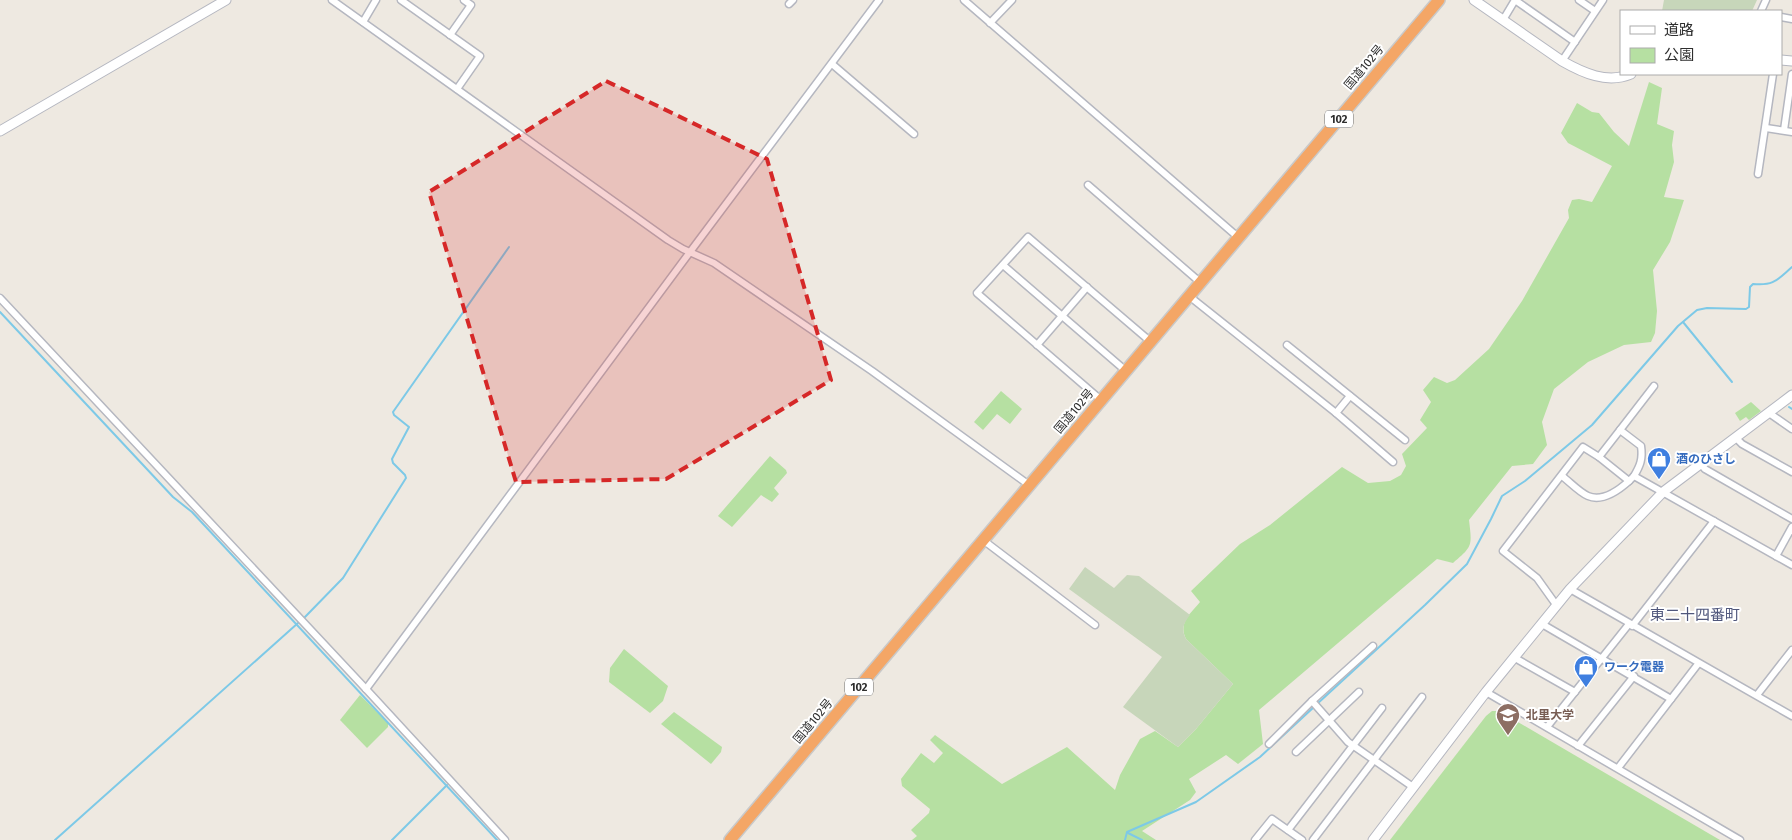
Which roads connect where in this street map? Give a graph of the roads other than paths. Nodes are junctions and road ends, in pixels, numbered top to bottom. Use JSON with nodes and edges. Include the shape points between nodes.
{"nodes":[{"id":1,"x":226,"y":0,"type":"edge"},
{"id":2,"x":332,"y":0,"type":"edge"},
{"id":3,"x":376,"y":0,"type":"edge"},
{"id":4,"x":401,"y":0,"type":"edge"},
{"id":5,"x":464,"y":0,"type":"edge"},
{"id":6,"x":879,"y":0,"type":"edge"},
{"id":7,"x":964,"y":0,"type":"edge"},
{"id":8,"x":1012,"y":0,"type":"edge"},
{"id":9,"x":1439,"y":0,"type":"edge"},
{"id":10,"x":1474,"y":0,"type":"edge"},
{"id":11,"x":1515,"y":0,"type":"edge"},
{"id":12,"x":1579,"y":0,"type":"edge"},
{"id":13,"x":1603,"y":0,"type":"edge"},
{"id":14,"x":1595,"y":11,"type":"junction"},
{"id":15,"x":1503,"y":20,"type":"junction"},
{"id":16,"x":362,"y":22,"type":"junction"},
{"id":17,"x":990,"y":23,"type":"junction"},
{"id":18,"x":450,"y":35,"type":"junction"},
{"id":19,"x":1575,"y":42,"type":"junction"},
{"id":20,"x":1562,"y":61,"type":"junction"},
{"id":21,"x":832,"y":64,"type":"junction"},
{"id":22,"x":1792,"y":74,"type":"edge"},
{"id":23,"x":1628,"y":75,"type":"edge"},
{"id":24,"x":1773,"y":75,"type":"edge"},
{"id":25,"x":457,"y":89,"type":"junction"},
{"id":26,"x":1766,"y":128,"type":"junction"},
{"id":27,"x":1784,"y":130,"type":"junction"},
{"id":28,"x":0,"y":131,"type":"edge"},
{"id":29,"x":1792,"y":132,"type":"edge"},
{"id":30,"x":914,"y":134,"type":"dead end"},
{"id":31,"x":1758,"y":174,"type":"dead end"},
{"id":32,"x":1088,"y":185,"type":"dead end"},
{"id":33,"x":1239,"y":238,"type":"junction"},
{"id":34,"x":690,"y":252,"type":"junction"},
{"id":35,"x":1003,"y":265,"type":"junction"},
{"id":36,"x":1201,"y":283,"type":"junction"},
{"id":37,"x":1087,"y":287,"type":"junction"},
{"id":38,"x":1189,"y":296,"type":"junction"},
{"id":39,"x":0,"y":298,"type":"edge"},
{"id":40,"x":1062,"y":316,"type":"junction"},
{"id":41,"x":1151,"y":342,"type":"junction"},
{"id":42,"x":1037,"y":345,"type":"junction"},
{"id":43,"x":1287,"y":345,"type":"dead end"},
{"id":44,"x":1126,"y":371,"type":"junction"},
{"id":45,"x":1654,"y":386,"type":"dead end"},
{"id":46,"x":1792,"y":395,"type":"edge"},
{"id":47,"x":1350,"y":396,"type":"junction"},
{"id":48,"x":1101,"y":400,"type":"junction"},
{"id":49,"x":1336,"y":413,"type":"junction"},
{"id":50,"x":1769,"y":414,"type":"junction"},
{"id":51,"x":1792,"y":429,"type":"edge"},
{"id":52,"x":1620,"y":430,"type":"junction"},
{"id":53,"x":1736,"y":438,"type":"junction"},
{"id":54,"x":1405,"y":440,"type":"dead end"},
{"id":55,"x":1599,"y":457,"type":"junction"},
{"id":56,"x":1393,"y":462,"type":"dead end"},
{"id":57,"x":1700,"y":464,"type":"junction"},
{"id":58,"x":1792,"y":472,"type":"edge"},
{"id":59,"x":1562,"y":476,"type":"junction"},
{"id":60,"x":1631,"y":479,"type":"junction"},
{"id":61,"x":1030,"y":485,"type":"junction"},
{"id":62,"x":1663,"y":492,"type":"junction"},
{"id":63,"x":1792,"y":518,"type":"edge"},
{"id":64,"x":1714,"y":521,"type":"junction"},
{"id":65,"x":1792,"y":527,"type":"edge"},
{"id":66,"x":983,"y":540,"type":"junction"},
{"id":67,"x":1776,"y":556,"type":"junction"},
{"id":68,"x":1792,"y":565,"type":"edge"},
{"id":69,"x":1570,"y":589,"type":"junction"},
{"id":70,"x":1557,"y":606,"type":"junction"},
{"id":71,"x":1542,"y":624,"type":"junction"},
{"id":72,"x":1630,"y":625,"type":"junction"},
{"id":73,"x":1095,"y":626,"type":"dead end"},
{"id":74,"x":1373,"y":646,"type":"dead end"},
{"id":75,"x":1792,"y":650,"type":"edge"},
{"id":76,"x":1602,"y":657,"type":"junction"},
{"id":77,"x":1515,"y":658,"type":"junction"},
{"id":78,"x":1698,"y":664,"type":"junction"},
{"id":79,"x":1634,"y":676,"type":"junction"},
{"id":80,"x":366,"y":689,"type":"junction"},
{"id":81,"x":1359,"y":692,"type":"dead end"},
{"id":82,"x":1486,"y":692,"type":"junction"},
{"id":83,"x":1575,"y":692,"type":"junction"},
{"id":84,"x":1757,"y":696,"type":"junction"},
{"id":85,"x":1422,"y":697,"type":"dead end"},
{"id":86,"x":1671,"y":698,"type":"junction"},
{"id":87,"x":1314,"y":704,"type":"junction"},
{"id":88,"x":1382,"y":708,"type":"dead end"},
{"id":89,"x":1792,"y":716,"type":"edge"},
{"id":90,"x":1328,"y":720,"type":"junction"},
{"id":91,"x":1547,"y":727,"type":"junction"},
{"id":92,"x":1269,"y":744,"type":"dead end"},
{"id":93,"x":1353,"y":746,"type":"junction"},
{"id":94,"x":1578,"y":746,"type":"junction"},
{"id":95,"x":1296,"y":752,"type":"dead end"},
{"id":96,"x":1374,"y":761,"type":"junction"},
{"id":97,"x":1618,"y":768,"type":"junction"},
{"id":98,"x":1413,"y":787,"type":"junction"},
{"id":99,"x":1288,"y":830,"type":"junction"},
{"id":100,"x":504,"y":840,"type":"edge"},
{"id":101,"x":730,"y":840,"type":"edge"},
{"id":102,"x":1255,"y":840,"type":"edge"},
{"id":103,"x":1302,"y":840,"type":"edge"},
{"id":104,"x":1313,"y":840,"type":"edge"},
{"id":105,"x":1373,"y":840,"type":"edge"},
{"id":106,"x":1740,"y":840,"type":"edge"}],
"edges":[{"from":1,"to":28,"type":"street"},
{"from":2,"to":16,"type":"street"},
{"from":3,"to":16,"type":"street"},
{"from":4,"to":18,"type":"street"},
{"from":5,"to":18,"type":"street","via":[[471,5]]},
{"from":6,"to":21,"type":"street"},
{"from":7,"to":17,"type":"street"},
{"from":8,"to":17,"type":"street"},
{"from":9,"to":33,"type":"highway","name":"国道102号","number":"102"},
{"from":10,"to":15,"type":"street"},
{"from":11,"to":15,"type":"street"},
{"from":11,"to":19,"type":"street"},
{"from":12,"to":14,"type":"street"},
{"from":13,"to":14,"type":"street"},
{"from":14,"to":19,"type":"street"},
{"from":15,"to":20,"type":"street"},
{"from":16,"to":25,"type":"street"},
{"from":17,"to":33,"type":"street"},
{"from":18,"to":25,"type":"street","via":[[480,56]]},
{"from":19,"to":20,"type":"street"},
{"from":20,"to":23,"type":"street","via":[[1589,75],[1619,78]]},
{"from":21,"to":30,"type":"street"},
{"from":21,"to":34,"type":"street"},
{"from":22,"to":27,"type":"street"},
{"from":24,"to":26,"type":"street"},
{"from":25,"to":34,"type":"street","via":[[668,240]]},
{"from":26,"to":27,"type":"street"},
{"from":26,"to":31,"type":"street"},
{"from":27,"to":29,"type":"street"},
{"from":32,"to":36,"type":"street"},
{"from":33,"to":36,"type":"highway","name":"国道102号","number":"102"},
{"from":34,"to":61,"type":"street","via":[[714,263],[834,345]]},
{"from":34,"to":80,"type":"street"},
{"from":35,"to":37,"type":"street","via":[[1028,237]]},
{"from":35,"to":40,"type":"street"},
{"from":35,"to":42,"type":"street","via":[[977,293]]},
{"from":36,"to":38,"type":"highway","name":"国道102号","number":"102"},
{"from":37,"to":40,"type":"street"},
{"from":37,"to":41,"type":"street"},
{"from":38,"to":41,"type":"highway","name":"国道102号","number":"102"},
{"from":38,"to":49,"type":"street"},
{"from":39,"to":80,"type":"street"},
{"from":40,"to":42,"type":"street"},
{"from":40,"to":44,"type":"street"},
{"from":41,"to":44,"type":"highway","name":"国道102号","number":"102"},
{"from":42,"to":48,"type":"street"},
{"from":43,"to":47,"type":"street"},
{"from":44,"to":48,"type":"highway","name":"国道102号","number":"102"},
{"from":45,"to":52,"type":"street"},
{"from":46,"to":50,"type":"street"},
{"from":47,"to":49,"type":"street"},
{"from":47,"to":54,"type":"street"},
{"from":48,"to":61,"type":"highway","name":"国道102号","number":"102"},
{"from":49,"to":56,"type":"street"},
{"from":50,"to":51,"type":"street"},
{"from":50,"to":53,"type":"street"},
{"from":52,"to":55,"type":"street"},
{"from":52,"to":60,"type":"street","via":[[1641,446],[1641,465]]},
{"from":53,"to":57,"type":"street"},
{"from":53,"to":58,"type":"street"},
{"from":55,"to":59,"type":"street","via":[[1583,447]]},
{"from":55,"to":60,"type":"street"},
{"from":57,"to":62,"type":"street"},
{"from":57,"to":63,"type":"street"},
{"from":59,"to":60,"type":"street","via":[[1591,497],[1610,494]]},
{"from":59,"to":70,"type":"street","via":[[1503,551],[1537,578]]},
{"from":60,"to":62,"type":"street"},
{"from":61,"to":66,"type":"highway","name":"国道102号","number":"102"},
{"from":62,"to":64,"type":"street"},
{"from":62,"to":69,"type":"street"},
{"from":64,"to":67,"type":"street"},
{"from":64,"to":72,"type":"street"},
{"from":65,"to":67,"type":"street"},
{"from":66,"to":73,"type":"street"},
{"from":66,"to":101,"type":"highway","name":"国道102号","number":"102"},
{"from":67,"to":68,"type":"street"},
{"from":69,"to":70,"type":"street"},
{"from":69,"to":72,"type":"street"},
{"from":70,"to":71,"type":"street"},
{"from":71,"to":76,"type":"street"},
{"from":71,"to":77,"type":"street"},
{"from":72,"to":76,"type":"street"},
{"from":72,"to":78,"type":"street"},
{"from":74,"to":87,"type":"street"},
{"from":75,"to":84,"type":"street"},
{"from":76,"to":79,"type":"street"},
{"from":76,"to":83,"type":"street"},
{"from":77,"to":82,"type":"street"},
{"from":77,"to":83,"type":"street"},
{"from":78,"to":84,"type":"street"},
{"from":78,"to":86,"type":"street"},
{"from":79,"to":86,"type":"street"},
{"from":79,"to":94,"type":"street"},
{"from":80,"to":100,"type":"street"},
{"from":81,"to":90,"type":"street"},
{"from":82,"to":91,"type":"street"},
{"from":82,"to":98,"type":"street"},
{"from":83,"to":91,"type":"street"},
{"from":84,"to":89,"type":"street"},
{"from":85,"to":96,"type":"street"},
{"from":86,"to":97,"type":"street"},
{"from":87,"to":90,"type":"street"},
{"from":87,"to":92,"type":"street"},
{"from":88,"to":93,"type":"street"},
{"from":90,"to":93,"type":"street"},
{"from":90,"to":95,"type":"street"},
{"from":91,"to":94,"type":"street"},
{"from":93,"to":96,"type":"street"},
{"from":93,"to":99,"type":"street"},
{"from":94,"to":97,"type":"street"},
{"from":96,"to":98,"type":"street"},
{"from":96,"to":104,"type":"street"},
{"from":97,"to":106,"type":"street"},
{"from":98,"to":105,"type":"street"},
{"from":99,"to":102,"type":"street","via":[[1272,819]]},
{"from":99,"to":103,"type":"street"}]}
